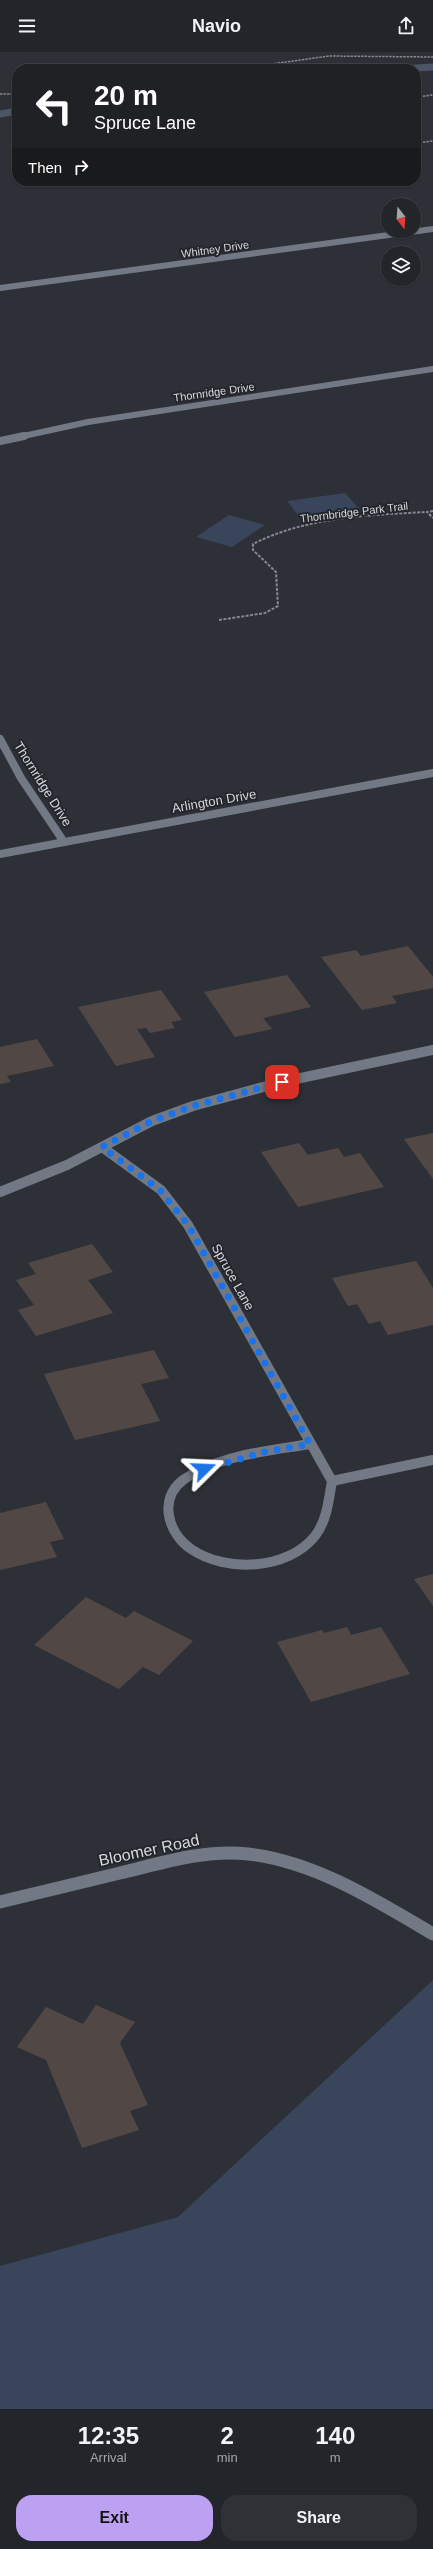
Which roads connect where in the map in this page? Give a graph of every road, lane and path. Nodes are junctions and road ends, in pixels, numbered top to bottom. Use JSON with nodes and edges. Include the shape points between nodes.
{"nodes":[{"id":1,"x":433,"y":57,"type":"edge"},
{"id":2,"x":260,"y":64,"type":"edge"},
{"id":3,"x":0,"y":94,"type":"edge"},
{"id":4,"x":12,"y":94,"type":"edge"},
{"id":5,"x":433,"y":95,"type":"edge"},
{"id":6,"x":421,"y":96,"type":"edge"},
{"id":7,"x":433,"y":141,"type":"edge"},
{"id":8,"x":421,"y":142,"type":"edge"},
{"id":9,"x":433,"y":229,"type":"edge"},
{"id":10,"x":0,"y":288,"type":"edge"},
{"id":11,"x":433,"y":369,"type":"edge"},
{"id":12,"x":0,"y":441,"type":"edge"},
{"id":13,"x":433,"y":511,"type":"edge"},
{"id":14,"x":427,"y":512,"type":"junction"},
{"id":15,"x":433,"y":518,"type":"edge"},
{"id":16,"x":219,"y":620,"type":"dead end"},
{"id":17,"x":0,"y":739,"type":"edge"},
{"id":18,"x":433,"y":773,"type":"edge"},
{"id":19,"x":64,"y":842,"type":"junction"},
{"id":20,"x":0,"y":854,"type":"edge"},
{"id":21,"x":433,"y":1050,"type":"edge"},
{"id":22,"x":102,"y":1147,"type":"junction"},
{"id":23,"x":0,"y":1192,"type":"edge"},
{"id":24,"x":310,"y":1444,"type":"junction"},
{"id":25,"x":433,"y":1460,"type":"edge"},
{"id":26,"x":332,"y":1480,"type":"junction"},
{"id":27,"x":0,"y":1902,"type":"edge"},
{"id":28,"x":433,"y":1934,"type":"edge"}],
"edges":[{"from":1,"to":2,"type":"path","via":[[417,59],[330,56]]},
{"from":3,"to":4,"type":"path"},
{"from":5,"to":6,"type":"path"},
{"from":7,"to":8,"type":"path"},
{"from":9,"to":10,"type":"street","name":"Whitney Drive"},
{"from":11,"to":12,"type":"street","name":"Thornridge Drive","via":[[88,422]]},
{"from":13,"to":14,"type":"path","name":"Thornbridge Park Trail"},
{"from":14,"to":15,"type":"path","name":"Thornbridge Park Trail"},
{"from":14,"to":16,"type":"path","name":"Thornbridge Park Trail","via":[[324,522],[264,537],[253,544],[253,550],[276,572],[278,606],[265,613]]},
{"from":17,"to":19,"type":"street","name":"Thornridge Drive","via":[[21,778]]},
{"from":18,"to":19,"type":"street","name":"Arlington Drive"},
{"from":19,"to":20,"type":"street","name":"Arlington Drive"},
{"from":21,"to":22,"type":"street","via":[[226,1096],[152,1121]]},
{"from":22,"to":23,"type":"street","via":[[54,1171]]},
{"from":22,"to":24,"type":"street","name":"Spruce Lane","via":[[160,1190],[188,1225]]},
{"from":24,"to":26,"type":"street","name":"Spruce Lane"},
{"from":24,"to":26,"type":"street","via":[[264,1452],[218,1464],[191,1475],[172,1491],[166,1506],[169,1521],[178,1539],[194,1552],[216,1560],[243,1565],[285,1558],[298,1552],[315,1537],[325,1517]]},
{"from":25,"to":26,"type":"street"},
{"from":27,"to":28,"type":"street","name":"Bloomer Road","via":[[168,1861],[203,1855],[249,1854],[289,1862],[345,1887]]}]}
